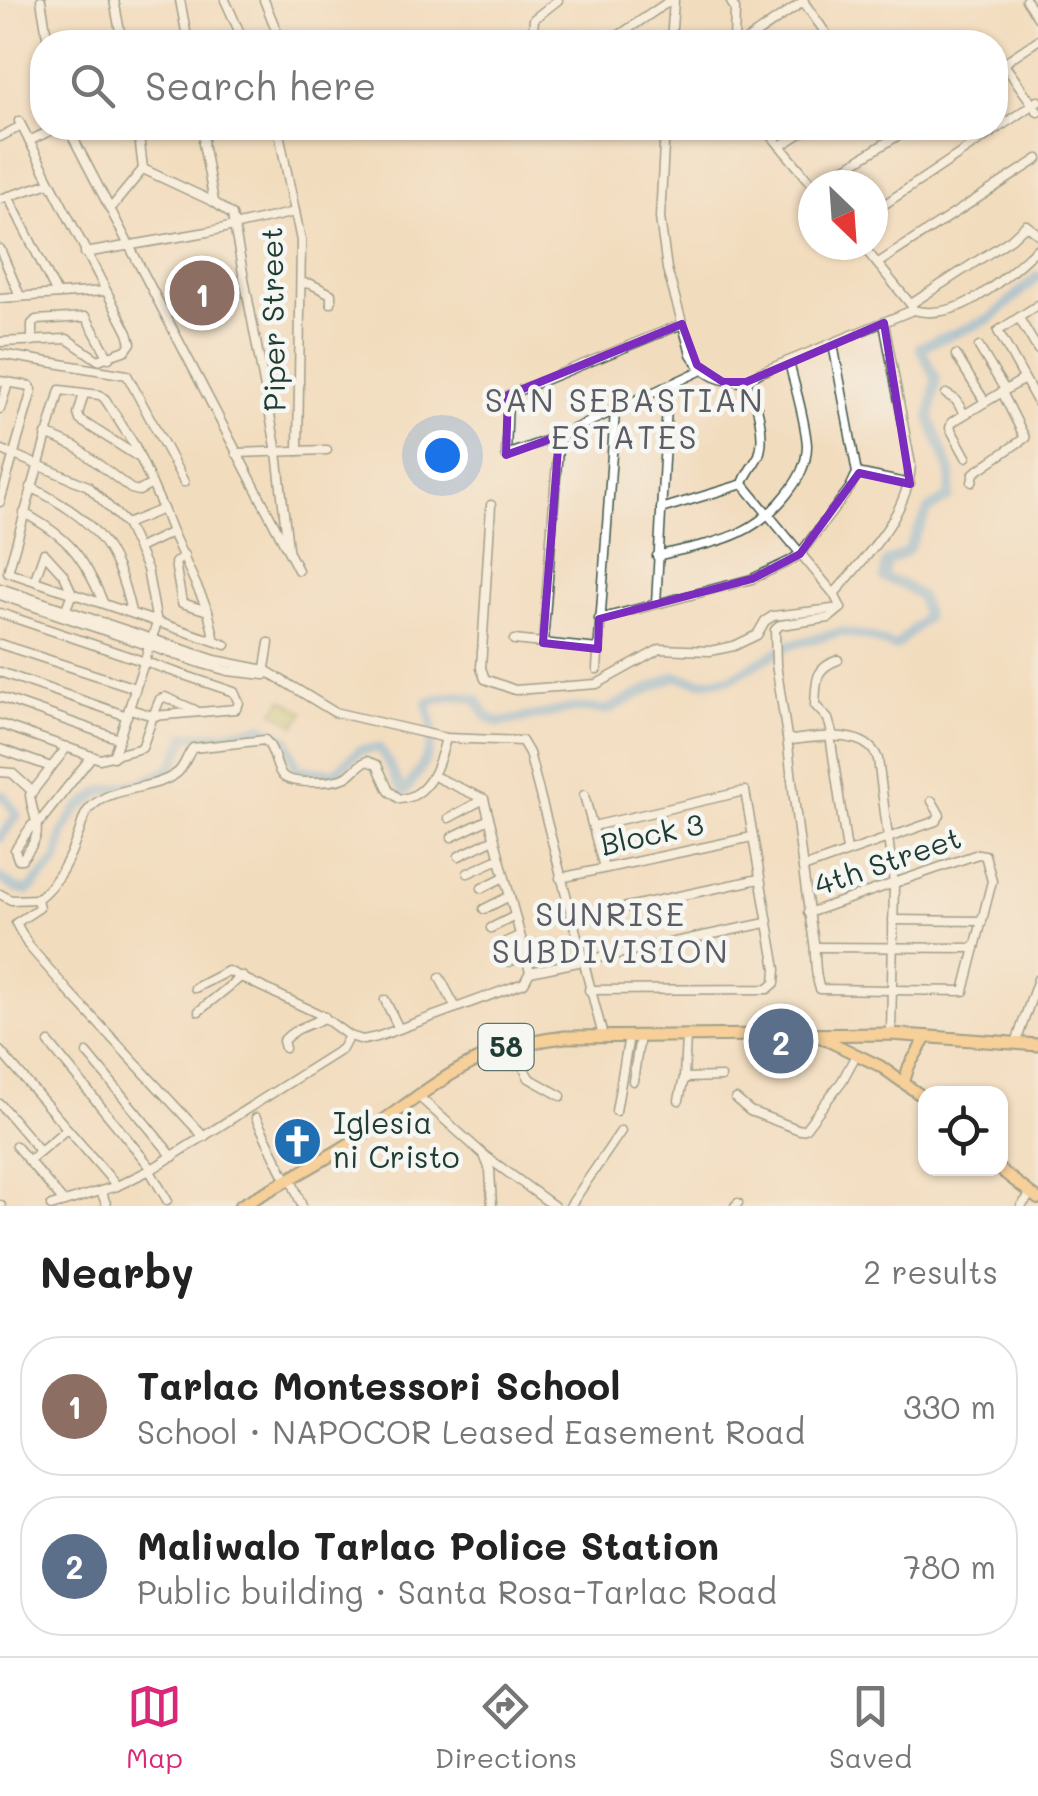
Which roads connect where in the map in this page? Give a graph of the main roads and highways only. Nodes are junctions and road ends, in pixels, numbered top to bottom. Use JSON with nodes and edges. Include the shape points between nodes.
{"nodes":[{"id":1,"x":816,"y":1035,"type":"junction"},
{"id":2,"x":927,"y":1036,"type":"junction"},
{"id":3,"x":1038,"y":1045,"type":"edge"},
{"id":4,"x":904,"y":1082,"type":"junction"},
{"id":5,"x":918,"y":1093,"type":"edge"},
{"id":6,"x":1008,"y":1176,"type":"edge"},
{"id":7,"x":1034,"y":1196,"type":"edge"},
{"id":8,"x":240,"y":1206,"type":"edge"}],
"edges":[{"from":1,"to":2,"type":"highway","number":"58"},
{"from":1,"to":4,"type":"main road"},
{"from":1,"to":8,"type":"highway","number":"58","via":[[565,1036],[512,1046],[466,1064],[358,1138]]},
{"from":2,"to":3,"type":"highway","number":"58"},
{"from":2,"to":4,"type":"main road"},
{"from":4,"to":5,"type":"main road"},
{"from":6,"to":7,"type":"main road"}]}
